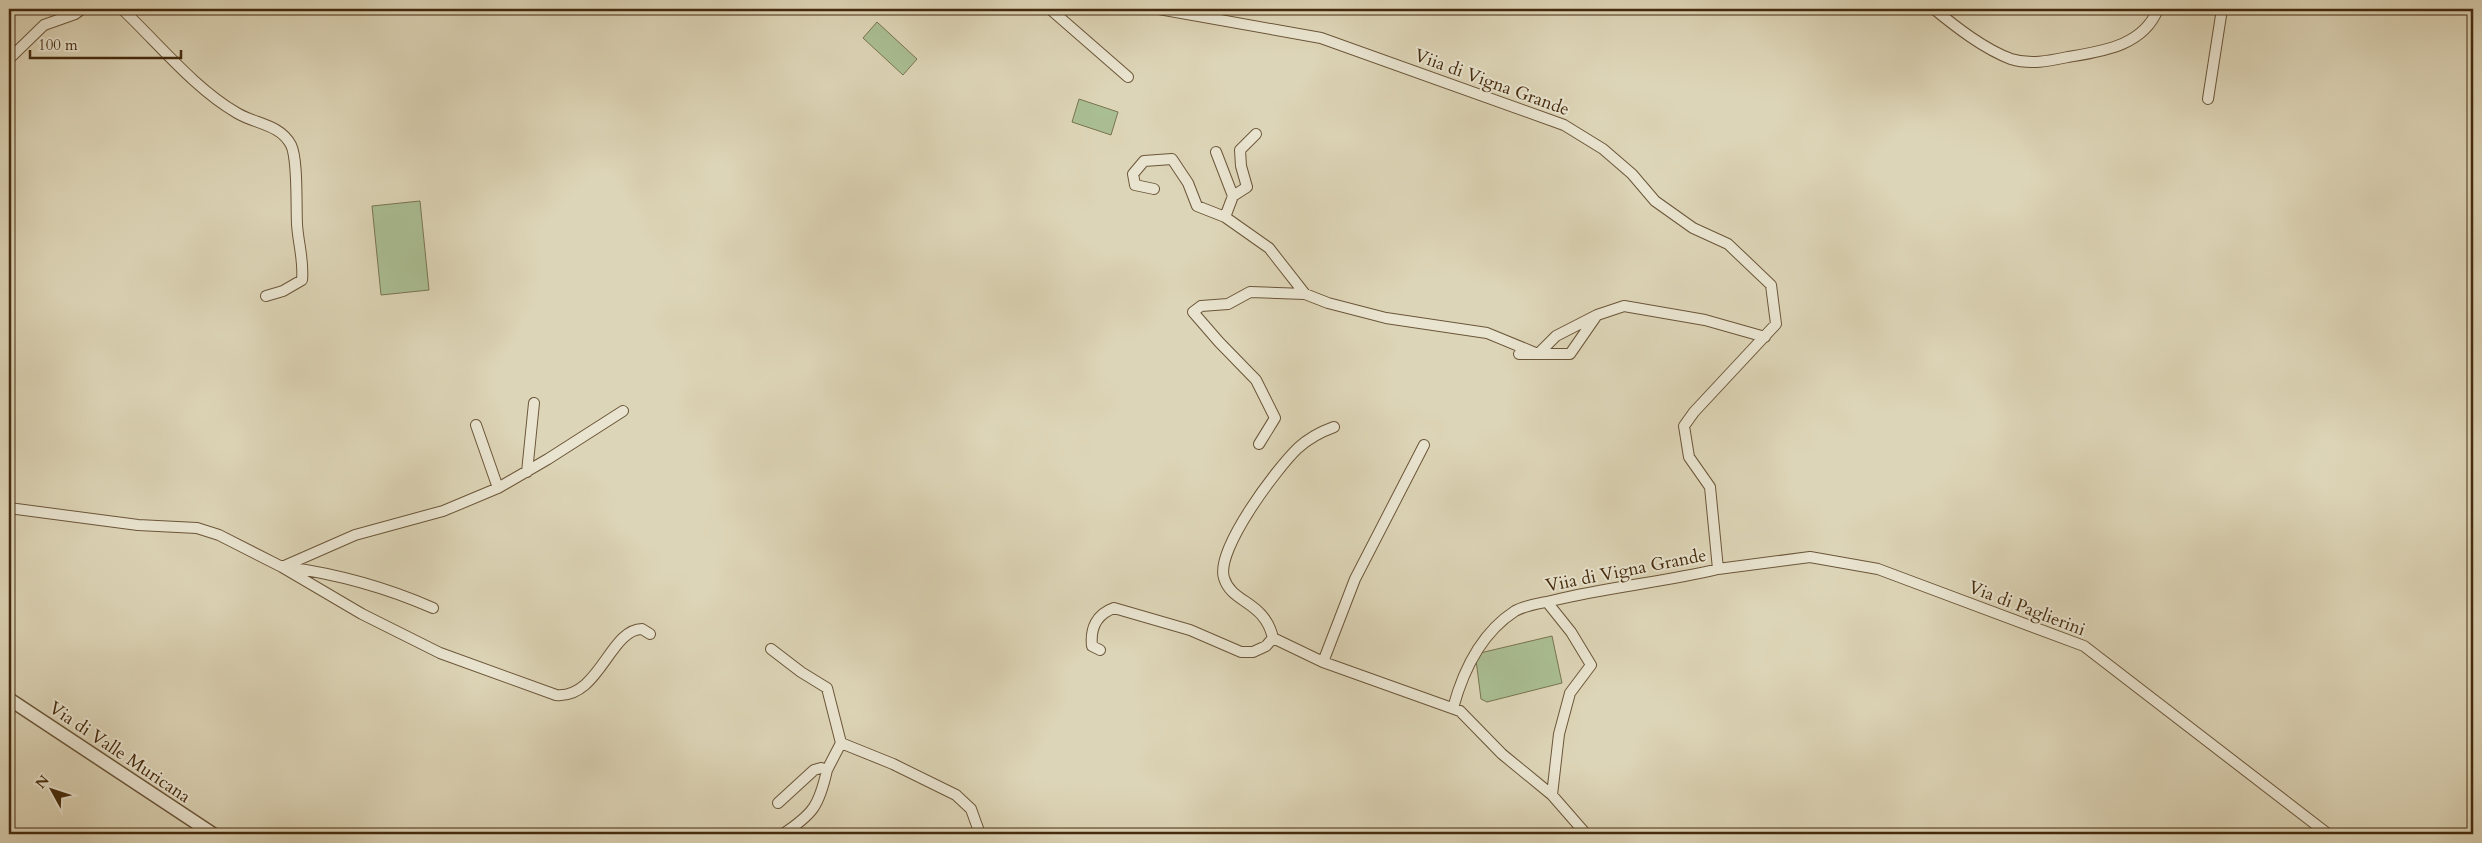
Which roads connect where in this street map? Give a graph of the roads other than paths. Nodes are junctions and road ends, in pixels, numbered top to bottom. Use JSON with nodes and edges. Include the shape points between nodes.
{"nodes":[{"id":1,"x":82,"y":9,"type":"edge"},
{"id":2,"x":122,"y":9,"type":"edge"},
{"id":3,"x":1050,"y":9,"type":"edge"},
{"id":4,"x":1159,"y":9,"type":"edge"},
{"id":5,"x":1934,"y":9,"type":"edge"},
{"id":6,"x":2158,"y":9,"type":"edge"},
{"id":7,"x":2222,"y":9,"type":"edge"},
{"id":8,"x":9,"y":60,"type":"edge"},
{"id":9,"x":1128,"y":77,"type":"dead end"},
{"id":10,"x":2208,"y":99,"type":"dead end"},
{"id":11,"x":1256,"y":134,"type":"dead end"},
{"id":12,"x":1216,"y":152,"type":"dead end"},
{"id":13,"x":1154,"y":189,"type":"dead end"},
{"id":14,"x":1234,"y":196,"type":"junction"},
{"id":15,"x":1225,"y":217,"type":"junction"},
{"id":16,"x":1305,"y":294,"type":"junction"},
{"id":17,"x":266,"y":296,"type":"dead end"},
{"id":18,"x":1597,"y":315,"type":"junction"},
{"id":19,"x":1765,"y":337,"type":"junction"},
{"id":20,"x":1519,"y":354,"type":"dead end"},
{"id":21,"x":1538,"y":354,"type":"junction"},
{"id":22,"x":534,"y":403,"type":"dead end"},
{"id":23,"x":623,"y":411,"type":"dead end"},
{"id":24,"x":476,"y":425,"type":"dead end"},
{"id":25,"x":1334,"y":427,"type":"dead end"},
{"id":26,"x":1259,"y":444,"type":"dead end"},
{"id":27,"x":1424,"y":445,"type":"dead end"},
{"id":28,"x":527,"y":472,"type":"junction"},
{"id":29,"x":498,"y":488,"type":"junction"},
{"id":30,"x":9,"y":508,"type":"edge"},
{"id":31,"x":282,"y":567,"type":"junction"},
{"id":32,"x":1718,"y":569,"type":"junction"},
{"id":33,"x":1547,"y":602,"type":"junction"},
{"id":34,"x":433,"y":608,"type":"dead end"},
{"id":35,"x":650,"y":634,"type":"dead end"},
{"id":36,"x":1273,"y":638,"type":"junction"},
{"id":37,"x":770,"y":649,"type":"dead end"},
{"id":38,"x":1100,"y":650,"type":"dead end"},
{"id":39,"x":1323,"y":662,"type":"junction"},
{"id":40,"x":9,"y":699,"type":"edge"},
{"id":41,"x":1453,"y":708,"type":"junction"},
{"id":42,"x":841,"y":744,"type":"junction"},
{"id":43,"x":827,"y":770,"type":"junction"},
{"id":44,"x":1552,"y":795,"type":"junction"},
{"id":45,"x":778,"y":803,"type":"dead end"},
{"id":46,"x":212,"y":834,"type":"edge"},
{"id":47,"x":783,"y":834,"type":"edge"},
{"id":48,"x":980,"y":834,"type":"edge"},
{"id":49,"x":1586,"y":834,"type":"edge"},
{"id":50,"x":2328,"y":834,"type":"edge"}],
"edges":[{"from":1,"to":8,"type":"street","via":[[44,25]]},
{"from":2,"to":17,"type":"street","via":[[215,97],[238,114],[279,130],[291,145],[295,163],[297,227],[304,262],[302,280]]},
{"from":3,"to":9,"type":"street"},
{"from":4,"to":19,"type":"street","name":"Viia di Vigna Grande","via":[[1321,38],[1564,125],[1603,149],[1655,201],[1693,228],[1728,244],[1771,285],[1776,324]]},
{"from":5,"to":6,"type":"street","via":[[2000,54],[2029,62],[2119,46],[2144,30]]},
{"from":7,"to":10,"type":"street"},
{"from":11,"to":14,"type":"street","via":[[1240,150],[1240,166],[1247,187]]},
{"from":12,"to":14,"type":"street"},
{"from":13,"to":15,"type":"street","via":[[1135,185],[1133,174],[1144,161],[1172,159],[1188,183],[1197,206]]},
{"from":14,"to":15,"type":"street"},
{"from":15,"to":16,"type":"street","via":[[1269,248]]},
{"from":16,"to":21,"type":"street","via":[[1328,304],[1386,318],[1487,333]]},
{"from":16,"to":26,"type":"street","via":[[1250,292],[1228,304],[1202,306],[1193,312],[1256,380],[1275,418]]},
{"from":18,"to":19,"type":"street","via":[[1624,306],[1705,320]]},
{"from":18,"to":21,"type":"street","via":[[1556,336]]},
{"from":18,"to":21,"type":"street","via":[[1570,354]]},
{"from":19,"to":32,"type":"street","name":"Viia di Vigna Grande","via":[[1684,426],[1688,457],[1710,487]]},
{"from":20,"to":21,"type":"street"},
{"from":22,"to":28,"type":"street"},
{"from":23,"to":28,"type":"street"},
{"from":24,"to":29,"type":"street"},
{"from":25,"to":36,"type":"street","via":[[1316,434],[1298,448],[1268,482],[1223,562],[1223,578],[1229,590],[1264,616]]},
{"from":27,"to":39,"type":"street","via":[[1379,529]]},
{"from":28,"to":29,"type":"street"},
{"from":29,"to":31,"type":"street","via":[[434,514],[355,535]]},
{"from":30,"to":31,"type":"street","via":[[197,528],[219,535]]},
{"from":31,"to":34,"type":"street","via":[[363,582]]},
{"from":31,"to":35,"type":"street","via":[[362,614],[445,655],[556,695],[568,694],[590,681],[631,632],[642,629]]},
{"from":32,"to":33,"type":"street","name":"Viia di Vigna Grande"},
{"from":32,"to":50,"type":"street","name":"Via di Paglierini","via":[[1810,556],[1878,569],[2084,646]]},
{"from":33,"to":41,"type":"street","name":"Viia di Vigna Grande","via":[[1516,610],[1497,625],[1470,660]]},
{"from":33,"to":44,"type":"street","via":[[1571,632],[1591,666],[1570,693],[1560,734]]},
{"from":36,"to":38,"type":"street","via":[[1266,646],[1253,652],[1241,652],[1181,627],[1114,608],[1098,617],[1093,629],[1092,646]]},
{"from":36,"to":39,"type":"street"},
{"from":37,"to":42,"type":"street","via":[[827,688]]},
{"from":39,"to":41,"type":"street"},
{"from":40,"to":46,"type":"street","name":"Via di Valle Muricana"},
{"from":41,"to":44,"type":"street"},
{"from":42,"to":43,"type":"street"},
{"from":42,"to":48,"type":"street","via":[[956,794],[974,813]]},
{"from":43,"to":45,"type":"street","via":[[814,770]]},
{"from":43,"to":47,"type":"street","via":[[812,811]]},
{"from":44,"to":49,"type":"street"}]}
